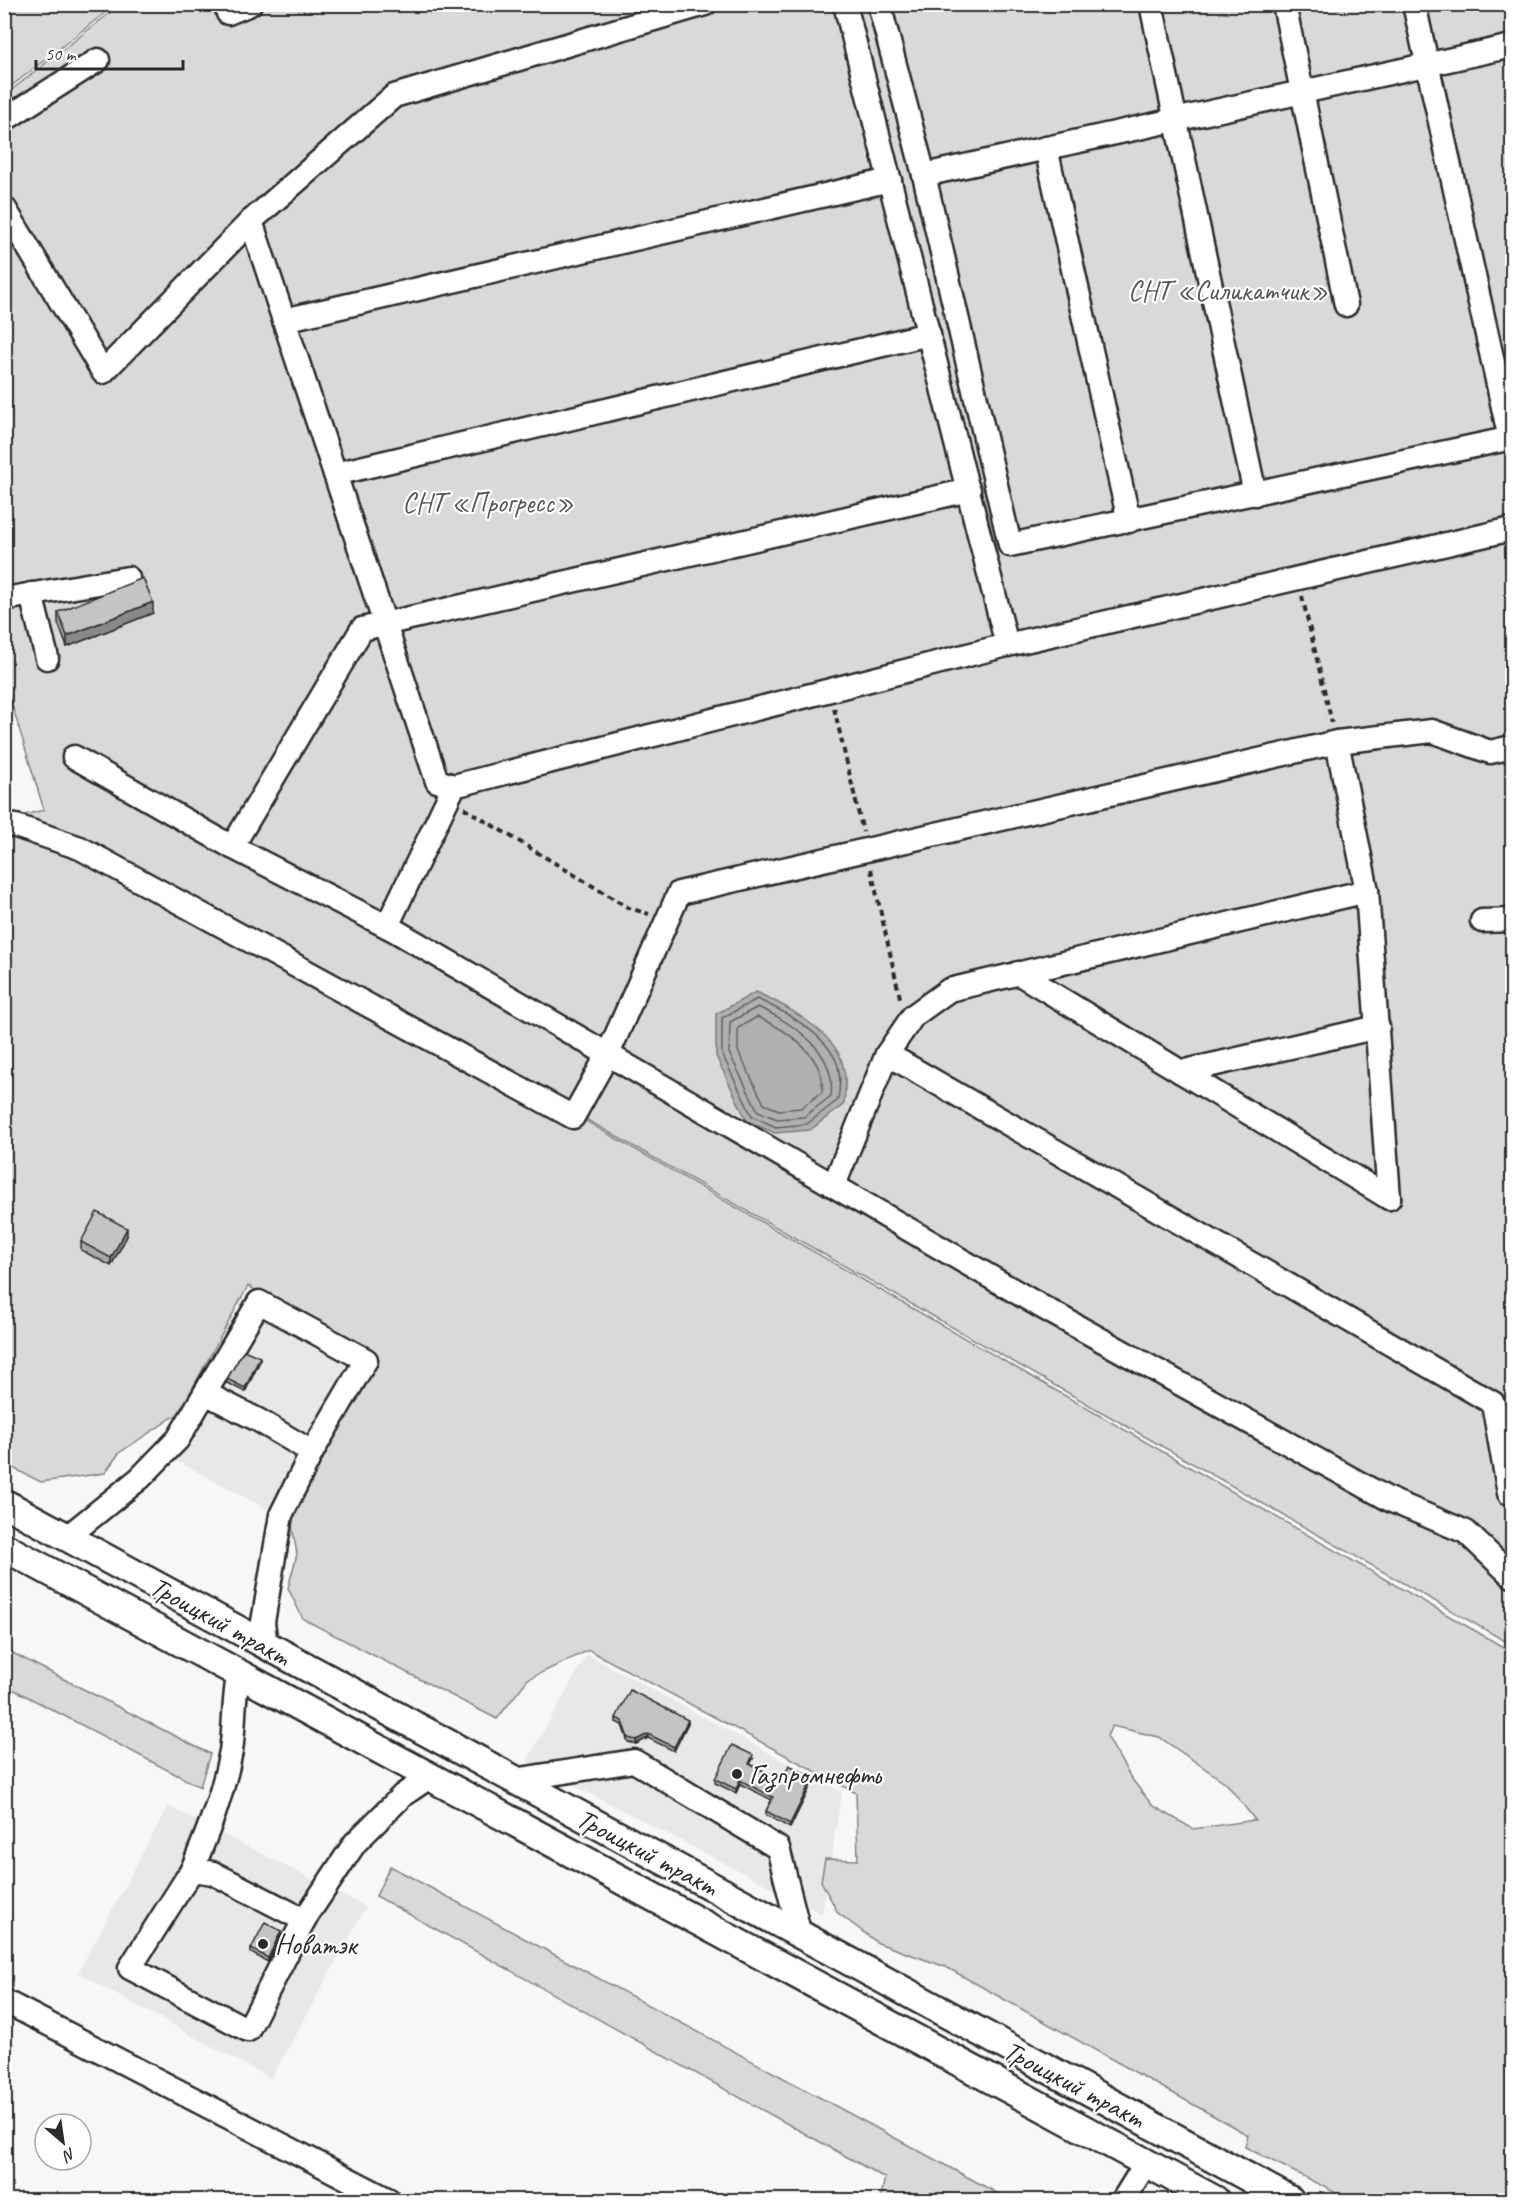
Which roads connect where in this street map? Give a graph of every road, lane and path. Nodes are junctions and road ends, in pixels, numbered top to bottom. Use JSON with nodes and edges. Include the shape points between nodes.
{"nodes":[{"id":1,"x":226,"y":4,"type":"edge"},
{"id":2,"x":250,"y":4,"type":"edge"},
{"id":3,"x":705,"y":4,"type":"edge"},
{"id":4,"x":845,"y":4,"type":"edge"},
{"id":5,"x":879,"y":4,"type":"edge"},
{"id":6,"x":1151,"y":4,"type":"edge"},
{"id":7,"x":1284,"y":4,"type":"edge"},
{"id":8,"x":1414,"y":4,"type":"edge"},
{"id":9,"x":1512,"y":46,"type":"edge"},
{"id":10,"x":98,"y":60,"type":"dead end"},
{"id":11,"x":1426,"y":65,"type":"junction"},
{"id":12,"x":1304,"y":92,"type":"junction"},
{"id":13,"x":4,"y":120,"type":"edge"},
{"id":14,"x":1176,"y":120,"type":"junction"},
{"id":15,"x":1046,"y":148,"type":"junction"},
{"id":16,"x":924,"y":174,"type":"junction"},
{"id":17,"x":890,"y":180,"type":"junction"},
{"id":18,"x":4,"y":209,"type":"edge"},
{"id":19,"x":251,"y":221,"type":"junction"},
{"id":20,"x":1346,"y":305,"type":"dead end"},
{"id":21,"x":284,"y":320,"type":"junction"},
{"id":22,"x":929,"y":334,"type":"junction"},
{"id":23,"x":1511,"y":438,"type":"edge"},
{"id":24,"x":335,"y":474,"type":"junction"},
{"id":25,"x":969,"y":490,"type":"junction"},
{"id":26,"x":1255,"y":494,"type":"junction"},
{"id":27,"x":1129,"y":521,"type":"junction"},
{"id":28,"x":1512,"y":529,"type":"edge"},
{"id":29,"x":128,"y":578,"type":"dead end"},
{"id":30,"x":1297,"y":578,"type":"junction"},
{"id":31,"x":31,"y":594,"type":"junction"},
{"id":32,"x":4,"y":599,"type":"edge"},
{"id":33,"x":385,"y":625,"type":"junction"},
{"id":34,"x":1007,"y":645,"type":"junction"},
{"id":35,"x":47,"y":658,"type":"dead end"},
{"id":36,"x":1337,"y":742,"type":"junction"},
{"id":37,"x":1512,"y":747,"type":"edge"},
{"id":38,"x":74,"y":757,"type":"dead end"},
{"id":39,"x":451,"y":792,"type":"junction"},
{"id":40,"x":4,"y":824,"type":"edge"},
{"id":41,"x":232,"y":847,"type":"junction"},
{"id":42,"x":1366,"y":891,"type":"junction"},
{"id":43,"x":668,"y":919,"type":"junction"},
{"id":44,"x":1512,"y":920,"type":"edge"},
{"id":45,"x":1482,"y":921,"type":"dead end"},
{"id":46,"x":387,"y":926,"type":"junction"},
{"id":47,"x":1018,"y":973,"type":"junction"},
{"id":48,"x":1378,"y":1027,"type":"junction"},
{"id":49,"x":608,"y":1054,"type":"junction"},
{"id":50,"x":887,"y":1054,"type":"junction"},
{"id":51,"x":1181,"y":1072,"type":"junction"},
{"id":52,"x":834,"y":1185,"type":"junction"},
{"id":53,"x":205,"y":1393,"type":"junction"},
{"id":54,"x":312,"y":1452,"type":"junction"},
{"id":55,"x":1509,"y":1493,"type":"dead end"},
{"id":56,"x":4,"y":1503,"type":"edge"},
{"id":57,"x":67,"y":1537,"type":"junction"},
{"id":58,"x":4,"y":1547,"type":"edge"},
{"id":59,"x":1512,"y":1576,"type":"edge"},
{"id":60,"x":266,"y":1646,"type":"junction"},
{"id":61,"x":239,"y":1672,"type":"junction"},
{"id":62,"x":431,"y":1776,"type":"junction"},
{"id":63,"x":514,"y":1780,"type":"junction"},
{"id":64,"x":192,"y":1870,"type":"junction"},
{"id":65,"x":304,"y":1920,"type":"junction"},
{"id":66,"x":800,"y":1935,"type":"junction"},
{"id":67,"x":4,"y":2001,"type":"edge"},
{"id":68,"x":1146,"y":2163,"type":"junction"},
{"id":69,"x":389,"y":2200,"type":"edge"},
{"id":70,"x":1123,"y":2200,"type":"edge"},
{"id":71,"x":1215,"y":2200,"type":"edge"},
{"id":72,"x":1290,"y":2200,"type":"edge"}],
"edges":[{"from":1,"to":2,"type":"street","via":[[228,13]]},
{"from":3,"to":19,"type":"street","via":[[394,96]]},
{"from":4,"to":17,"type":"street"},
{"from":5,"to":16,"type":"street"},
{"from":6,"to":14,"type":"street"},
{"from":7,"to":12,"type":"street"},
{"from":8,"to":11,"type":"street"},
{"from":9,"to":11,"type":"street"},
{"from":10,"to":13,"type":"street"},
{"from":11,"to":12,"type":"street"},
{"from":11,"to":23,"type":"street"},
{"from":12,"to":14,"type":"street"},
{"from":12,"to":20,"type":"street"},
{"from":14,"to":15,"type":"street"},
{"from":14,"to":26,"type":"street"},
{"from":15,"to":16,"type":"street"},
{"from":15,"to":27,"type":"street"},
{"from":16,"to":27,"type":"street","via":[[1010,545]]},
{"from":17,"to":21,"type":"street"},
{"from":17,"to":22,"type":"street"},
{"from":18,"to":19,"type":"street","via":[[103,372]]},
{"from":19,"to":21,"type":"street"},
{"from":21,"to":24,"type":"street"},
{"from":22,"to":24,"type":"street"},
{"from":22,"to":25,"type":"street"},
{"from":23,"to":26,"type":"street"},
{"from":24,"to":33,"type":"street"},
{"from":25,"to":33,"type":"street"},
{"from":25,"to":34,"type":"street"},
{"from":26,"to":27,"type":"street"},
{"from":28,"to":30,"type":"street"},
{"from":29,"to":31,"type":"street"},
{"from":30,"to":34,"type":"street"},
{"from":30,"to":36,"type":"path"},
{"from":31,"to":32,"type":"street"},
{"from":31,"to":35,"type":"street"},
{"from":33,"to":39,"type":"street","via":[[437,781]]},
{"from":33,"to":41,"type":"street","via":[[362,629]]},
{"from":34,"to":39,"type":"street"},
{"from":36,"to":37,"type":"street","via":[[1432,731],[1490,752]]},
{"from":36,"to":42,"type":"street"},
{"from":36,"to":43,"type":"street","via":[[679,893]]},
{"from":38,"to":41,"type":"street"},
{"from":39,"to":43,"type":"path","via":[[629,908]]},
{"from":39,"to":46,"type":"street"},
{"from":40,"to":49,"type":"street","via":[[80,848],[573,1116]]},
{"from":41,"to":46,"type":"street"},
{"from":42,"to":47,"type":"street"},
{"from":42,"to":48,"type":"street"},
{"from":43,"to":49,"type":"street"},
{"from":44,"to":45,"type":"street"},
{"from":46,"to":49,"type":"street"},
{"from":47,"to":50,"type":"street","via":[[949,990],[913,1016]]},
{"from":47,"to":51,"type":"street"},
{"from":48,"to":51,"type":"street"},
{"from":48,"to":51,"type":"street","via":[[1389,1198]]},
{"from":49,"to":52,"type":"street"},
{"from":50,"to":52,"type":"street"},
{"from":50,"to":55,"type":"street","via":[[1493,1403]]},
{"from":52,"to":59,"type":"street","via":[[1390,1500],[1466,1532]]},
{"from":53,"to":54,"type":"street"},
{"from":53,"to":54,"type":"street","via":[[259,1302],[366,1360]]},
{"from":53,"to":57,"type":"street","via":[[178,1439],[140,1478]]},
{"from":54,"to":60,"type":"street","via":[[281,1515],[263,1622]]},
{"from":56,"to":57,"type":"main road","name":"Троицкий тракт"},
{"from":57,"to":60,"type":"main road","name":"Троицкий тракт"},
{"from":58,"to":61,"type":"main road","name":"Троицкий тракт"},
{"from":60,"to":63,"type":"main road","name":"Троицкий тракт"},
{"from":61,"to":62,"type":"main road","name":"Троицкий тракт"},
{"from":61,"to":64,"type":"street","via":[[231,1749],[219,1808]]},
{"from":62,"to":65,"type":"street","via":[[403,1795],[355,1843]]},
{"from":62,"to":68,"type":"main road","name":"Троицкий тракт"},
{"from":63,"to":66,"type":"main road","name":"Троицкий тракт"},
{"from":63,"to":66,"type":"street","via":[[634,1761],[778,1848]]},
{"from":64,"to":65,"type":"street","via":[[213,1873]]},
{"from":64,"to":65,"type":"street","via":[[130,1968],[248,2030]]},
{"from":66,"to":72,"type":"main road","name":"Троицкий тракт"},
{"from":67,"to":69,"type":"street"},
{"from":68,"to":70,"type":"street"},
{"from":68,"to":71,"type":"main road","name":"Троицкий тракт"}]}
